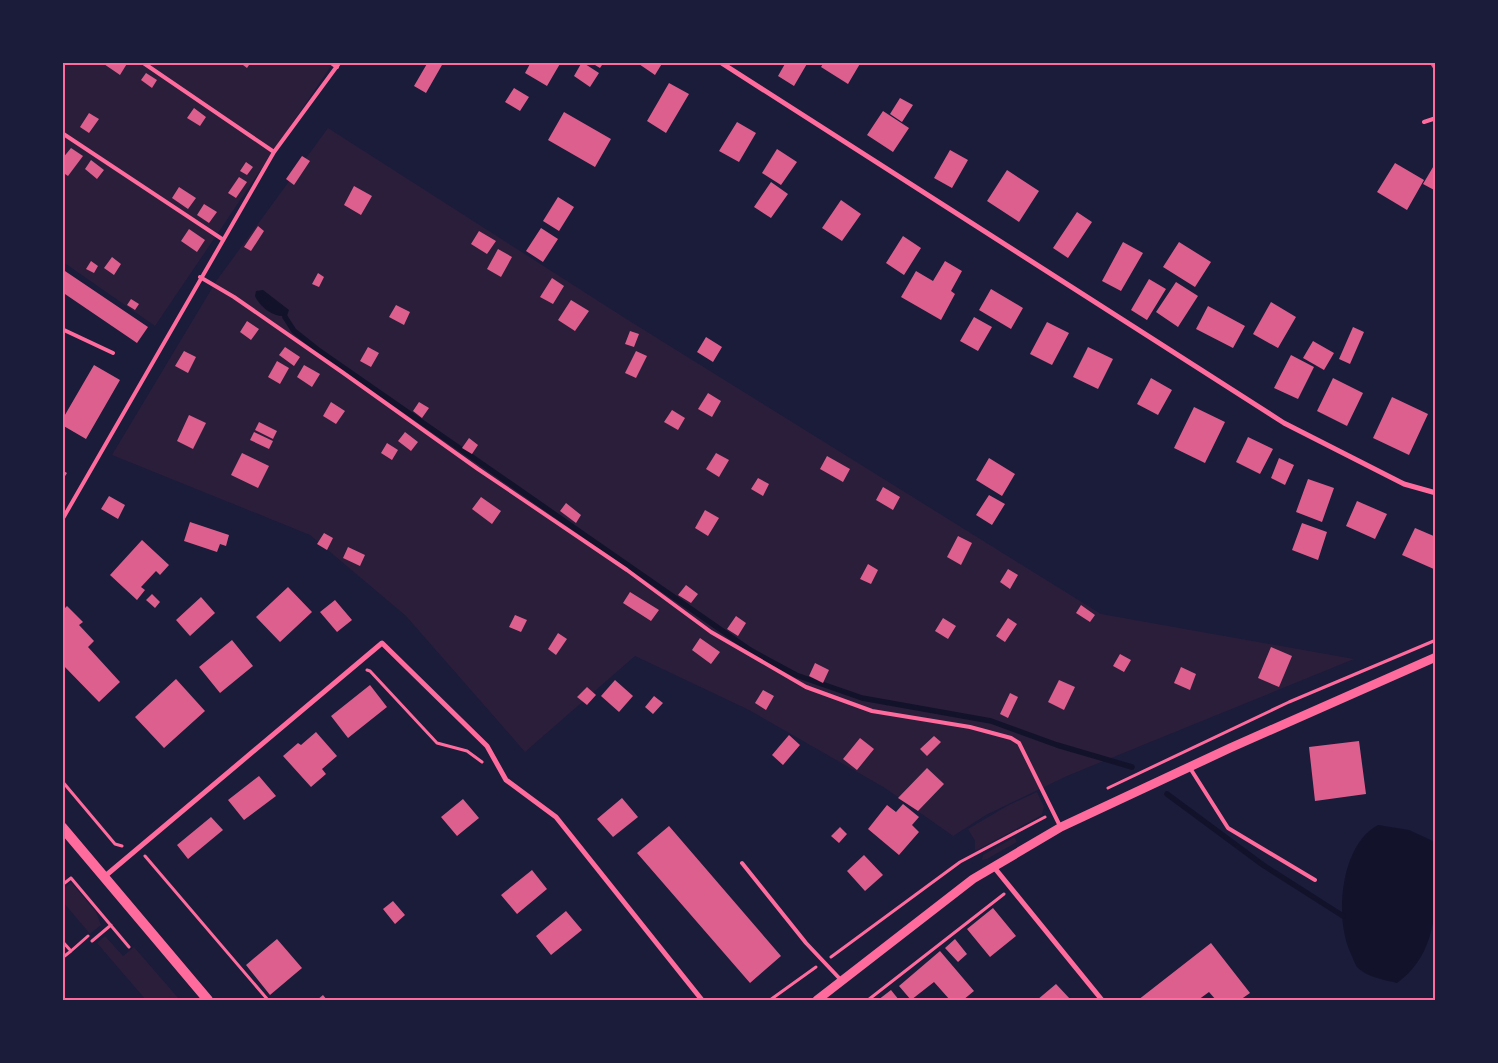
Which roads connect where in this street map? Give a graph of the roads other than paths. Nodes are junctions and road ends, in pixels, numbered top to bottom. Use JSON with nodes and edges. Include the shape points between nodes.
{"nodes":[{"id":1,"x":142,"y":62,"type":"edge"},
{"id":2,"x":330,"y":62,"type":"edge"},
{"id":3,"x":340,"y":62,"type":"edge"},
{"id":4,"x":720,"y":62,"type":"edge"},
{"id":5,"x":337,"y":67,"type":"junction"},
{"id":6,"x":1436,"y":118,"type":"edge"},
{"id":7,"x":1424,"y":122,"type":"dead end"},
{"id":8,"x":62,"y":133,"type":"edge"},
{"id":9,"x":274,"y":152,"type":"junction"},
{"id":10,"x":222,"y":239,"type":"junction"},
{"id":11,"x":200,"y":277,"type":"junction"},
{"id":12,"x":63,"y":330,"type":"edge"},
{"id":13,"x":113,"y":353,"type":"dead end"},
{"id":14,"x":1436,"y":493,"type":"edge"},
{"id":15,"x":62,"y":520,"type":"edge"},
{"id":16,"x":1436,"y":657,"type":"edge"},
{"id":17,"x":1189,"y":767,"type":"junction"},
{"id":18,"x":1061,"y":827,"type":"junction"},
{"id":19,"x":62,"y":828,"type":"edge"},
{"id":20,"x":742,"y":863,"type":"dead end"},
{"id":21,"x":993,"y":866,"type":"junction"},
{"id":22,"x":104,"y":877,"type":"junction"},
{"id":23,"x":1315,"y":880,"type":"dead end"},
{"id":24,"x":842,"y":980,"type":"junction"},
{"id":25,"x":208,"y":1000,"type":"edge"},
{"id":26,"x":702,"y":1000,"type":"edge"},
{"id":27,"x":817,"y":1000,"type":"edge"},
{"id":28,"x":1102,"y":1000,"type":"edge"}],
"edges":[{"from":1,"to":9,"type":"lane"},
{"from":2,"to":5,"type":"lane"},
{"from":3,"to":5,"type":"lane"},
{"from":4,"to":14,"type":"street","via":[[1284,423],[1404,484]]},
{"from":5,"to":9,"type":"lane"},
{"from":6,"to":7,"type":"lane"},
{"from":8,"to":10,"type":"lane"},
{"from":9,"to":10,"type":"lane"},
{"from":10,"to":11,"type":"lane"},
{"from":11,"to":15,"type":"lane"},
{"from":11,"to":18,"type":"lane","via":[[342,372],[711,632],[806,687],[872,711],[1011,738],[1019,744]]},
{"from":12,"to":13,"type":"lane"},
{"from":16,"to":17,"type":"street"},
{"from":17,"to":18,"type":"street"},
{"from":17,"to":23,"type":"lane","via":[[1228,828]]},
{"from":18,"to":21,"type":"street"},
{"from":19,"to":22,"type":"main road"},
{"from":20,"to":24,"type":"lane","via":[[806,943]]},
{"from":21,"to":24,"type":"street"},
{"from":21,"to":28,"type":"street"},
{"from":22,"to":25,"type":"main road"},
{"from":22,"to":26,"type":"street","via":[[382,643],[487,746],[506,780],[556,817]]},
{"from":24,"to":27,"type":"street"}]}
